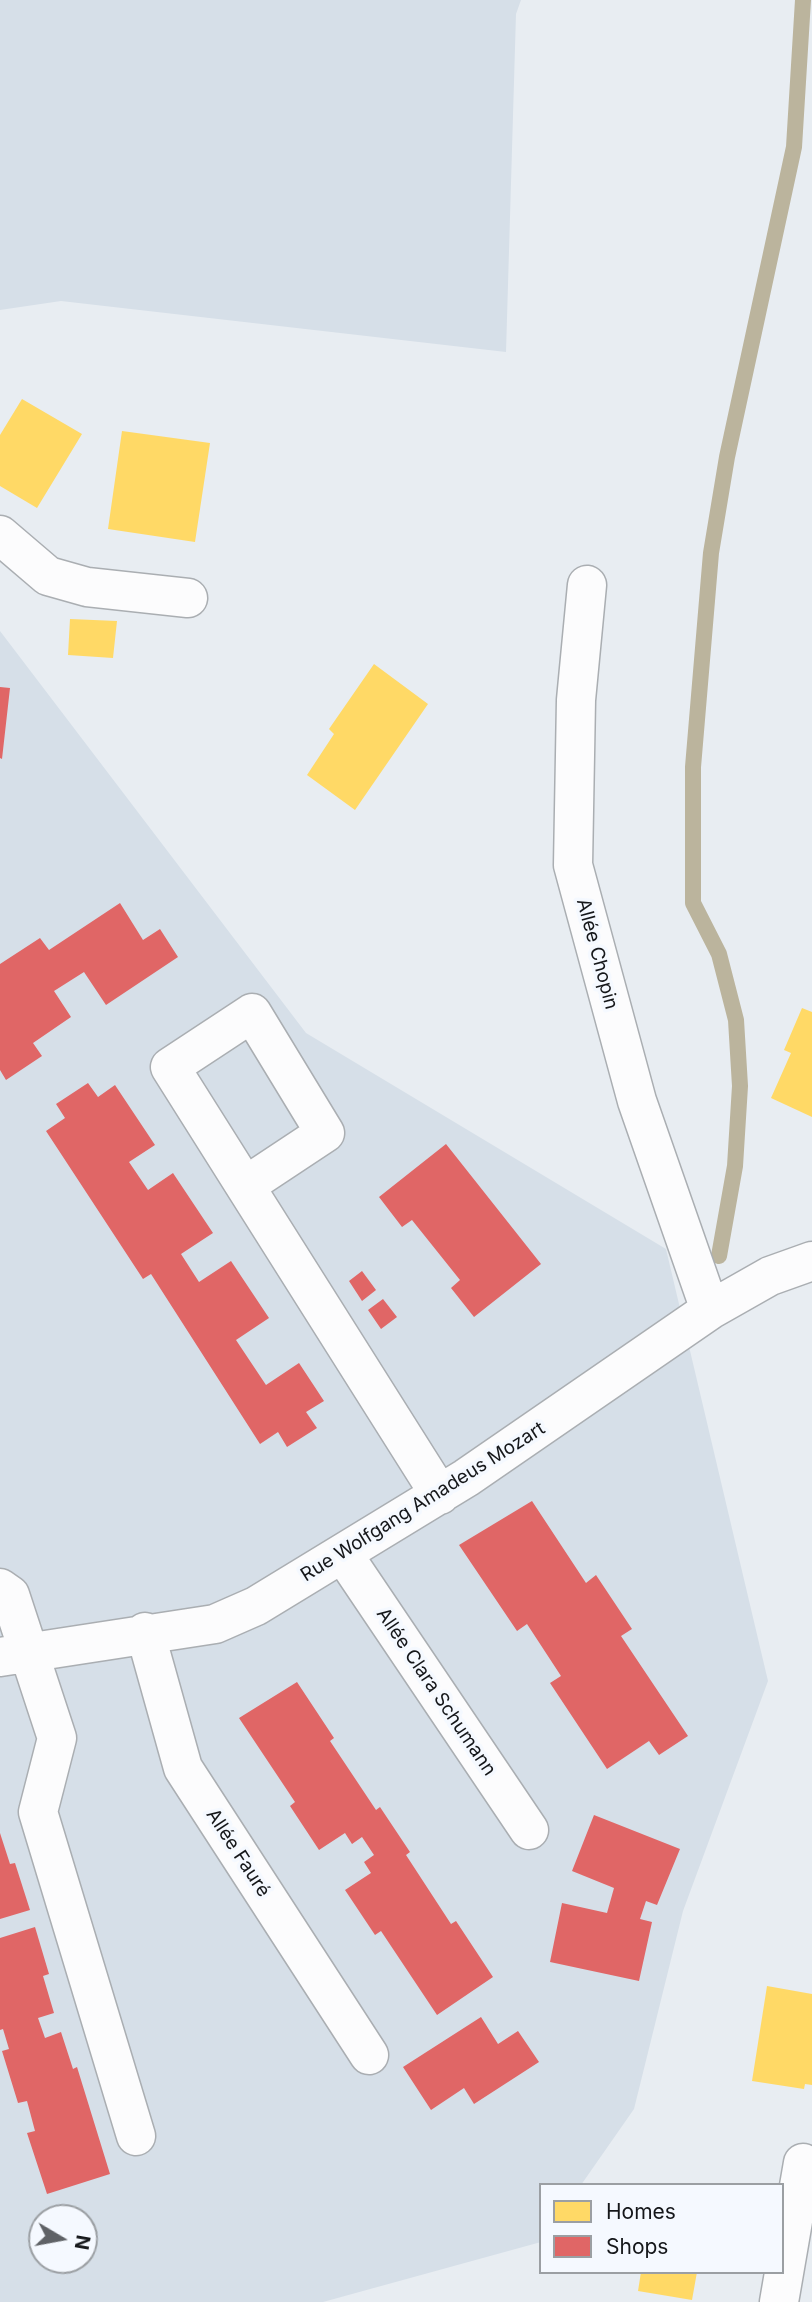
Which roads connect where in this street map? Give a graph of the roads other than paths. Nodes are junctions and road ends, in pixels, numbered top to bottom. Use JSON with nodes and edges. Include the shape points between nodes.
{"nodes":[{"id":1,"x":0,"y":535,"type":"edge"},
{"id":2,"x":587,"y":585,"type":"dead end"},
{"id":3,"x":188,"y":598,"type":"dead end"},
{"id":4,"x":245,"y":1186,"type":"dead end"},
{"id":5,"x":812,"y":1261,"type":"edge"},
{"id":6,"x":710,"y":1310,"type":"junction"},
{"id":7,"x":440,"y":1494,"type":"junction"},
{"id":8,"x":343,"y":1554,"type":"junction"},
{"id":9,"x":0,"y":1588,"type":"edge"},
{"id":10,"x":145,"y":1633,"type":"junction"},
{"id":11,"x":14,"y":1655,"type":"edge"},
{"id":12,"x":529,"y":1830,"type":"dead end"},
{"id":13,"x":369,"y":2055,"type":"dead end"},
{"id":14,"x":136,"y":2136,"type":"dead end"},
{"id":15,"x":803,"y":2162,"type":"dead end"},
{"id":16,"x":784,"y":2273,"type":"edge"},
{"id":17,"x":784,"y":2274,"type":"edge"},
{"id":18,"x":779,"y":2302,"type":"edge"}],
"edges":[{"from":1,"to":3,"type":"street","via":[[48,576],[87,587]]},
{"from":2,"to":6,"type":"street","name":"Allée Chopin","via":[[576,699],[573,865],[637,1101]]},
{"from":4,"to":7,"type":"street"},
{"from":5,"to":6,"type":"street","name":"Rue Wolfgang Amadeus Mozart","via":[[770,1276]]},
{"from":6,"to":7,"type":"street","name":"Rue Wolfgang Amadeus Mozart"},
{"from":7,"to":8,"type":"street","name":"Rue Wolfgang Amadeus Mozart"},
{"from":8,"to":10,"type":"street","name":"Rue Wolfgang Amadeus Mozart","via":[[256,1606],[215,1624]]},
{"from":8,"to":12,"type":"street","name":"Allée Clara Schumann"},
{"from":9,"to":11,"type":"street","via":[[10,1595]]},
{"from":10,"to":11,"type":"street","name":"Rue Wolfgang Amadeus Mozart"},
{"from":10,"to":13,"type":"street","name":"Allée Fauré","via":[[183,1768]]},
{"from":11,"to":14,"type":"street","via":[[57,1738],[38,1812]]},
{"from":15,"to":16,"type":"street"},
{"from":17,"to":18,"type":"street"}]}
